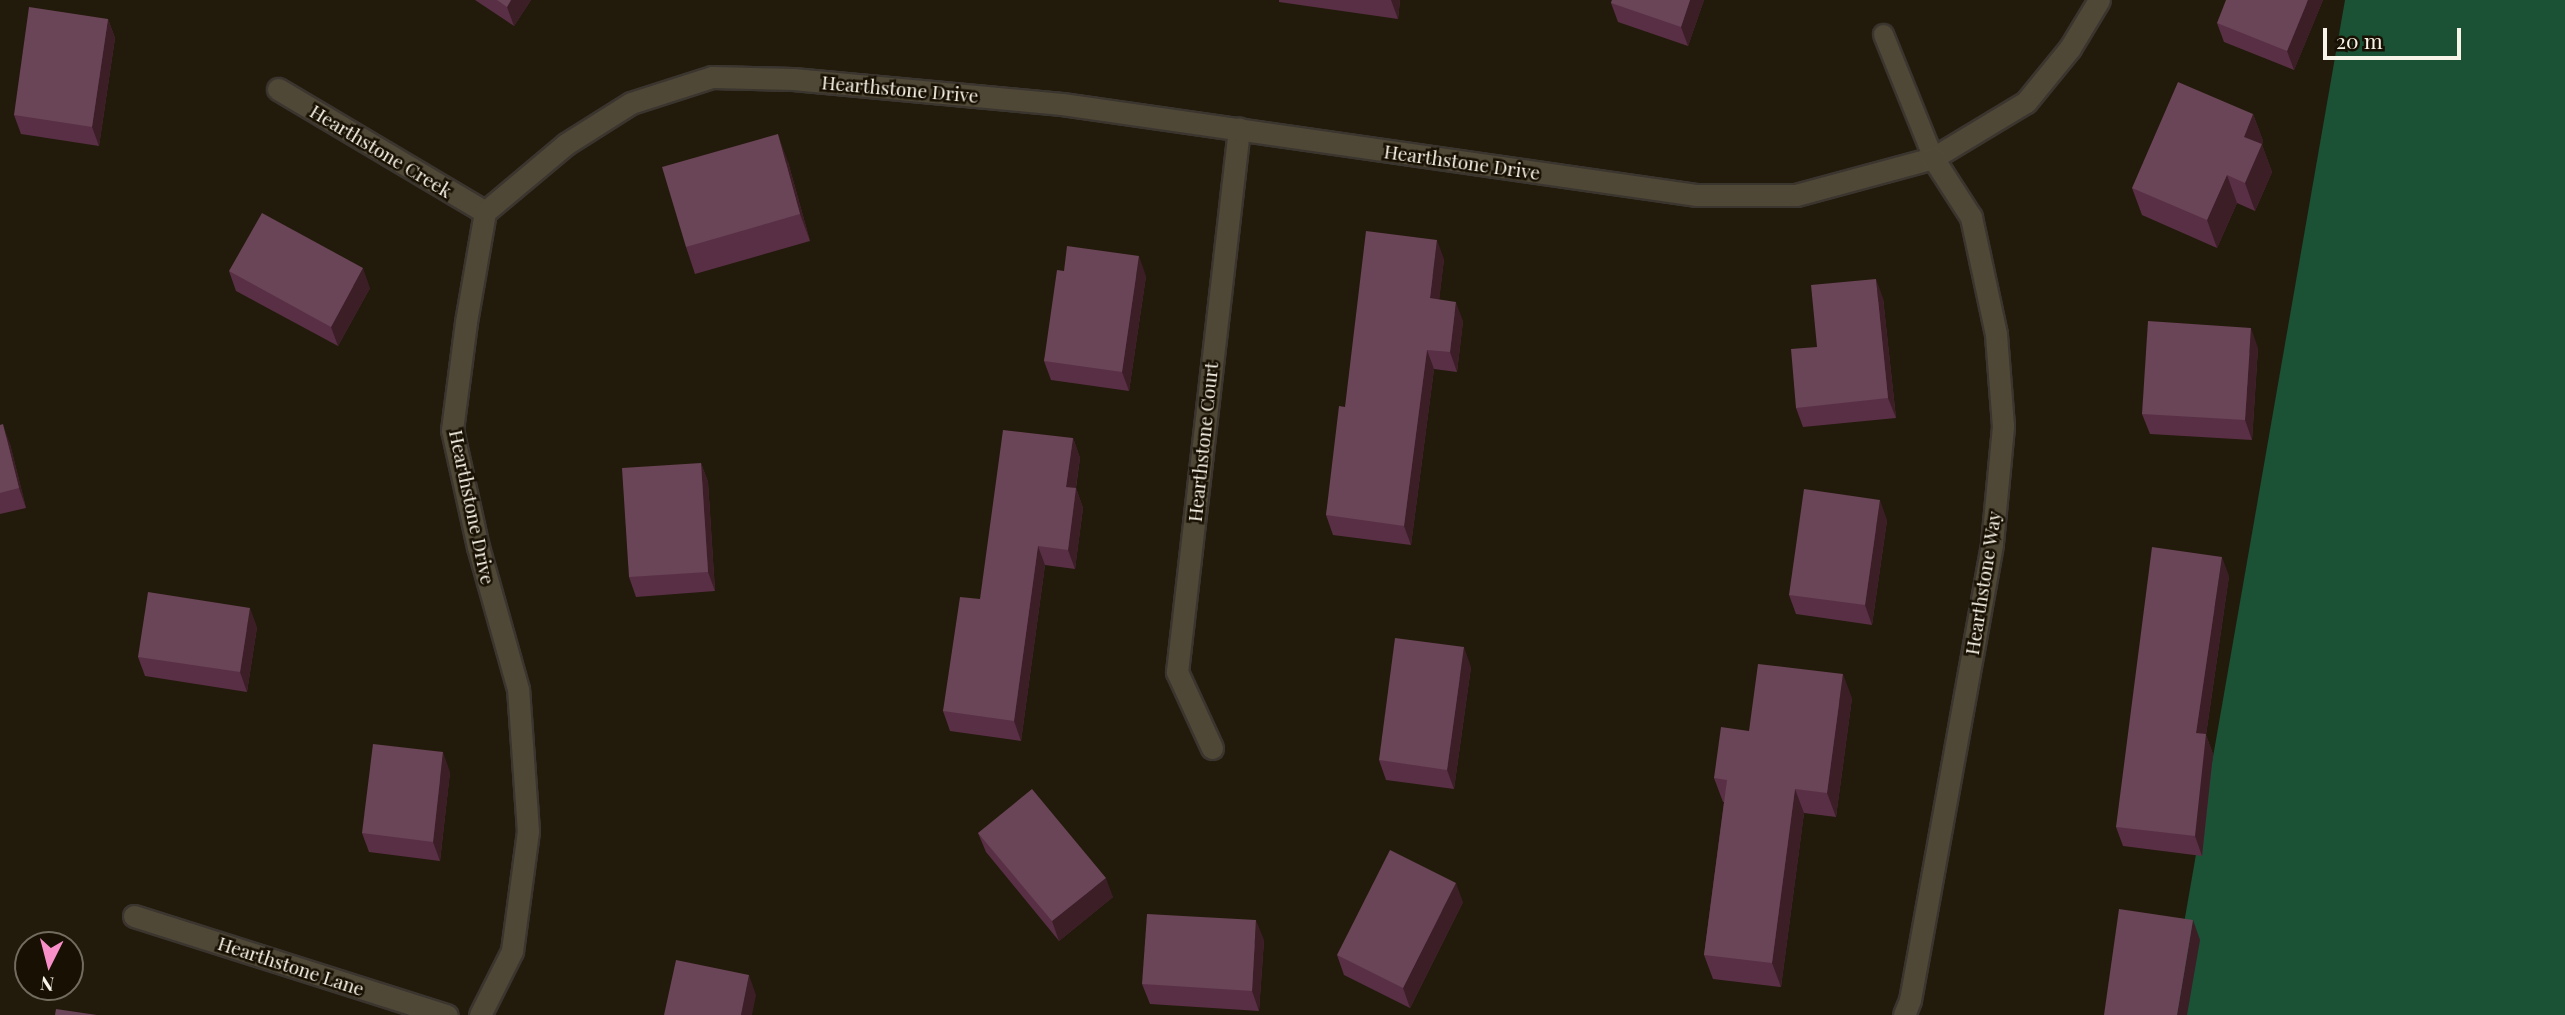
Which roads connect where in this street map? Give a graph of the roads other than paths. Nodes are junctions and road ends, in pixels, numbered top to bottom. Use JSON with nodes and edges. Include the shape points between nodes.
{"nodes":[{"id":1,"x":2099,"y":0,"type":"edge"},
{"id":2,"x":1882,"y":34,"type":"dead end"},
{"id":3,"x":278,"y":89,"type":"dead end"},
{"id":4,"x":1239,"y":130,"type":"junction"},
{"id":5,"x":1933,"y":158,"type":"junction"},
{"id":6,"x":485,"y":212,"type":"junction"},
{"id":7,"x":1212,"y":748,"type":"dead end"},
{"id":8,"x":134,"y":916,"type":"dead end"},
{"id":9,"x":447,"y":1015,"type":"edge"},
{"id":10,"x":480,"y":1015,"type":"edge"},
{"id":11,"x":1904,"y":1015,"type":"edge"}],
"edges":[{"from":1,"to":5,"type":"street","name":"Hearthstone Drive","via":[[2070,48],[2026,102]]},
{"from":2,"to":5,"type":"lane"},
{"from":3,"to":6,"type":"street","name":"Hearthstone Creek"},
{"from":4,"to":5,"type":"street","name":"Hearthstone Drive","via":[[1696,195],[1796,195]]},
{"from":4,"to":6,"type":"street","name":"Hearthstone Drive","via":[[1062,104],[793,79],[712,77],[631,103],[566,145]]},
{"from":4,"to":7,"type":"street","name":"Hearthstone Court","via":[[1177,672]]},
{"from":5,"to":11,"type":"street","name":"Hearthstone Way","via":[[1970,217],[1996,334],[2003,426],[1992,543]]},
{"from":6,"to":10,"type":"street","name":"Hearthstone Drive","via":[[452,430],[478,547],[518,689],[528,831],[512,951]]},
{"from":8,"to":9,"type":"street","name":"Hearthstone Lane"}]}
